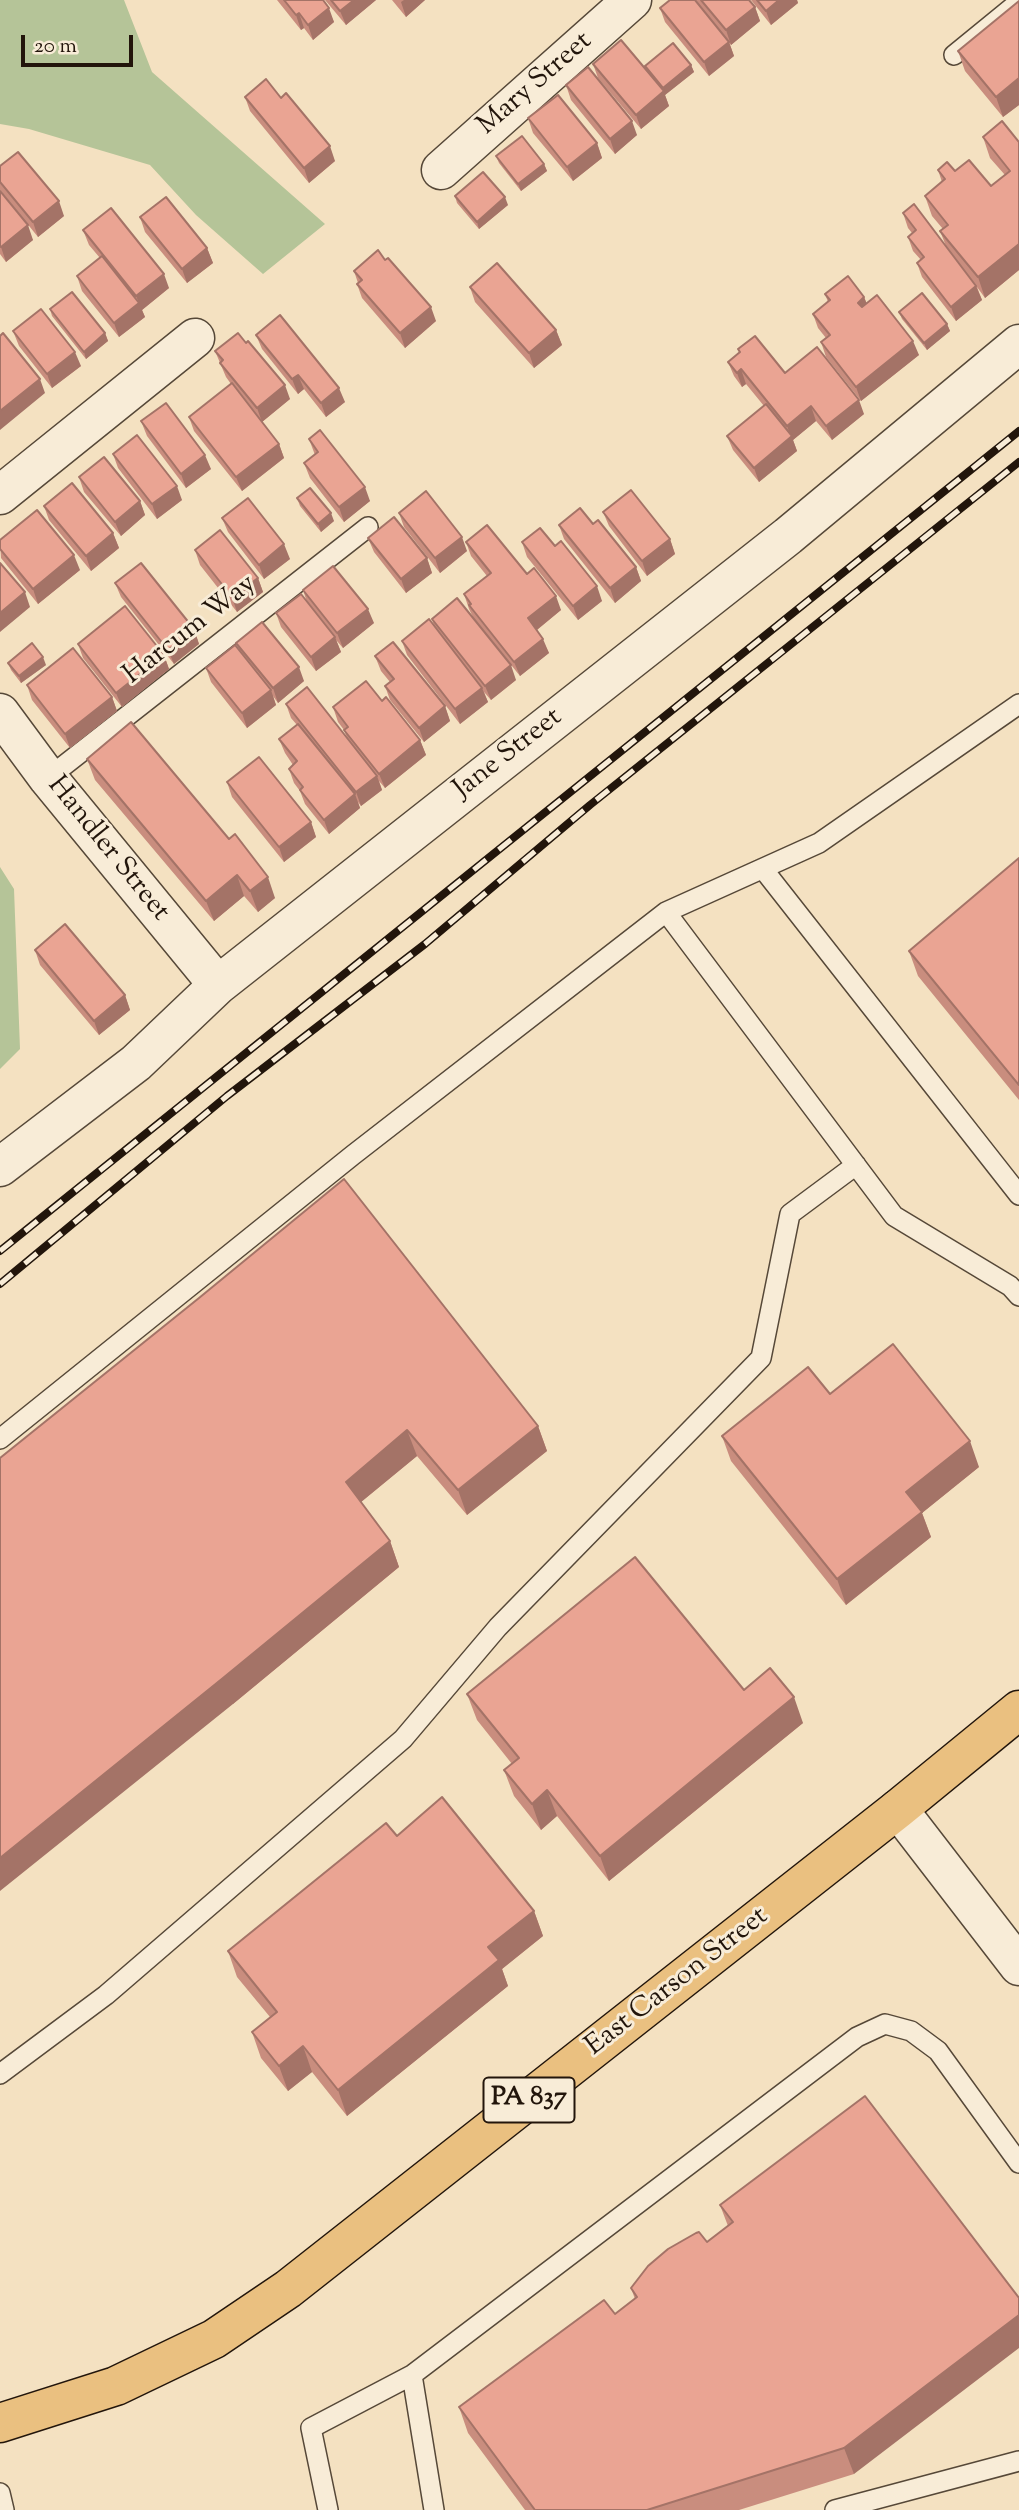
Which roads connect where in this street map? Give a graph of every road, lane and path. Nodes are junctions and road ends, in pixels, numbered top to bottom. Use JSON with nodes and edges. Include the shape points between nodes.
{"nodes":[{"id":1,"x":632,"y":0,"type":"edge"},
{"id":2,"x":1019,"y":2,"type":"edge"},
{"id":3,"x":954,"y":55,"type":"dead end"},
{"id":4,"x":441,"y":170,"type":"dead end"},
{"id":5,"x":195,"y":338,"type":"dead end"},
{"id":6,"x":1019,"y":344,"type":"edge"},
{"id":7,"x":0,"y":495,"type":"edge"},
{"id":8,"x":368,"y":527,"type":"dead end"},
{"id":9,"x":1019,"y":704,"type":"edge"},
{"id":10,"x":0,"y":713,"type":"edge"},
{"id":11,"x":48,"y":778,"type":"junction"},
{"id":12,"x":762,"y":869,"type":"junction"},
{"id":13,"x":666,"y":912,"type":"junction"},
{"id":14,"x":218,"y":985,"type":"junction"},
{"id":15,"x":856,"y":1165,"type":"junction"},
{"id":16,"x":0,"y":1167,"type":"edge"},
{"id":17,"x":1019,"y":1195,"type":"edge"},
{"id":18,"x":1016,"y":1287,"type":"edge"},
{"id":19,"x":0,"y":1439,"type":"edge"},
{"id":20,"x":1019,"y":1710,"type":"edge"},
{"id":21,"x":898,"y":1809,"type":"junction"},
{"id":22,"x":1019,"y":1966,"type":"edge"},
{"id":23,"x":0,"y":2074,"type":"edge"},
{"id":24,"x":1019,"y":2163,"type":"edge"},
{"id":25,"x":412,"y":2375,"type":"junction"},
{"id":26,"x":0,"y":2423,"type":"edge"},
{"id":27,"x":1019,"y":2461,"type":"edge"},
{"id":28,"x":0,"y":2493,"type":"edge"},
{"id":29,"x":4,"y":2510,"type":"edge"},
{"id":30,"x":328,"y":2510,"type":"edge"},
{"id":31,"x":434,"y":2510,"type":"edge"},
{"id":32,"x":835,"y":2510,"type":"edge"}],
"edges":[{"from":1,"to":4,"type":"street","name":"Mary Street"},
{"from":2,"to":3,"type":"lane"},
{"from":5,"to":7,"type":"street"},
{"from":6,"to":14,"type":"street","name":"Jane Street","via":[[788,536]]},
{"from":8,"to":11,"type":"lane","name":"Harcum Way"},
{"from":9,"to":12,"type":"lane","via":[[819,843]]},
{"from":10,"to":11,"type":"street","name":"Handler Street"},
{"from":11,"to":14,"type":"street","name":"Handler Street"},
{"from":12,"to":13,"type":"lane"},
{"from":12,"to":17,"type":"lane"},
{"from":13,"to":15,"type":"lane"},
{"from":13,"to":19,"type":"lane","via":[[352,1155]]},
{"from":14,"to":16,"type":"street","name":"Jane Street","via":[[136,1063]]},
{"from":15,"to":18,"type":"lane","via":[[894,1216]]},
{"from":15,"to":23,"type":"lane","via":[[790,1214],[761,1358],[498,1627],[403,1739],[106,1995]]},
{"from":20,"to":21,"type":"main road","name":"East Carson Street","number":"PA 837"},
{"from":21,"to":22,"type":"street"},
{"from":21,"to":26,"type":"main road","name":"East Carson Street","number":"PA 837","via":[[288,2289],[214,2339],[116,2386]]},
{"from":24,"to":25,"type":"lane","via":[[938,2051],[911,2031],[885,2024],[857,2037]]},
{"from":25,"to":30,"type":"lane","via":[[311,2428]]},
{"from":25,"to":31,"type":"lane"},
{"from":27,"to":32,"type":"lane"},
{"from":28,"to":29,"type":"lane"}]}
